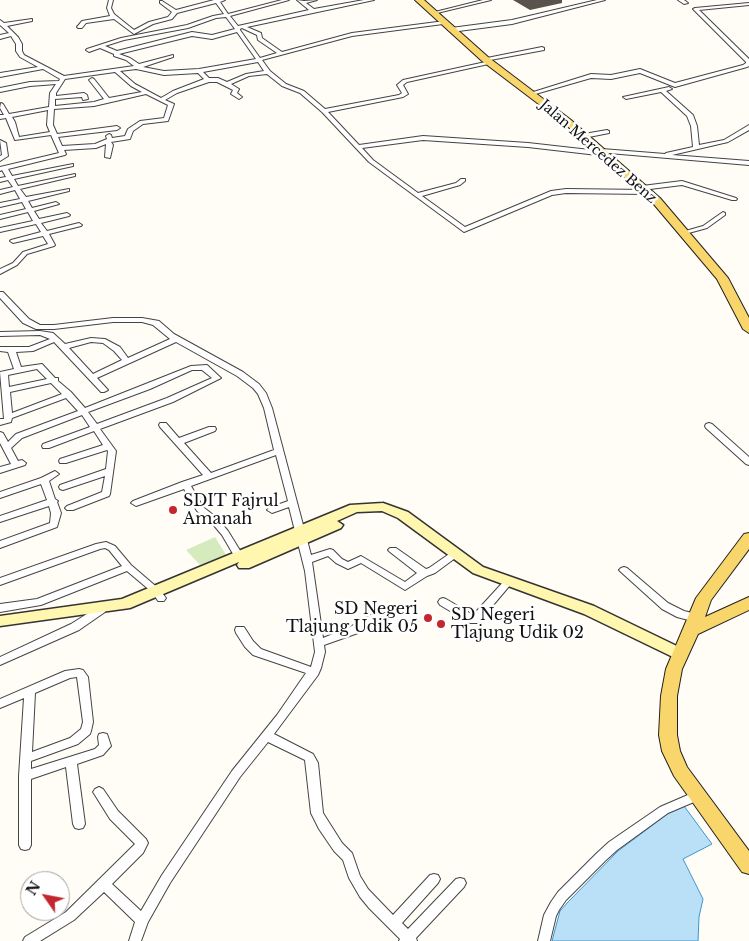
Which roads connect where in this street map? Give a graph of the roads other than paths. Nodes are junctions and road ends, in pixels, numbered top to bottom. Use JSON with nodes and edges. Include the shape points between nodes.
{"nodes":[{"id":1,"x":111,"y":0,"type":"edge"},
{"id":2,"x":223,"y":0,"type":"edge"},
{"id":3,"x":287,"y":0,"type":"edge"},
{"id":4,"x":315,"y":0,"type":"edge"},
{"id":5,"x":372,"y":0,"type":"edge"},
{"id":6,"x":419,"y":0,"type":"edge"},
{"id":7,"x":489,"y":0,"type":"edge"},
{"id":8,"x":603,"y":0,"type":"edge"},
{"id":9,"x":680,"y":0,"type":"edge"},
{"id":10,"x":216,"y":1,"type":"edge"},
{"id":11,"x":300,"y":1,"type":"edge"},
{"id":12,"x":162,"y":2,"type":"dead end"},
{"id":13,"x":686,"y":3,"type":"dead end"},
{"id":14,"x":749,"y":4,"type":"edge"},
{"id":15,"x":313,"y":11,"type":"junction"},
{"id":16,"x":174,"y":12,"type":"junction"},
{"id":17,"x":433,"y":13,"type":"junction"},
{"id":18,"x":228,"y":15,"type":"junction"},
{"id":19,"x":14,"y":16,"type":"dead end"},
{"id":20,"x":114,"y":17,"type":"junction"},
{"id":21,"x":30,"y":20,"type":"dead end"},
{"id":22,"x":505,"y":23,"type":"junction"},
{"id":23,"x":2,"y":24,"type":"edge"},
{"id":24,"x":447,"y":26,"type":"junction"},
{"id":25,"x":80,"y":27,"type":"dead end"},
{"id":26,"x":240,"y":29,"type":"junction"},
{"id":27,"x":505,"y":29,"type":"dead end"},
{"id":28,"x":412,"y":32,"type":"dead end"},
{"id":29,"x":13,"y":34,"type":"junction"},
{"id":30,"x":136,"y":34,"type":"junction"},
{"id":31,"x":0,"y":37,"type":"edge"},
{"id":32,"x":148,"y":45,"type":"junction"},
{"id":33,"x":100,"y":46,"type":"junction"},
{"id":34,"x":542,"y":49,"type":"dead end"},
{"id":35,"x":89,"y":50,"type":"dead end"},
{"id":36,"x":117,"y":54,"type":"junction"},
{"id":37,"x":280,"y":54,"type":"junction"},
{"id":38,"x":171,"y":56,"type":"dead end"},
{"id":39,"x":108,"y":57,"type":"dead end"},
{"id":40,"x":258,"y":60,"type":"junction"},
{"id":41,"x":488,"y":61,"type":"junction"},
{"id":42,"x":137,"y":67,"type":"junction"},
{"id":43,"x":42,"y":68,"type":"junction"},
{"id":44,"x":116,"y":70,"type":"junction"},
{"id":45,"x":199,"y":71,"type":"junction"},
{"id":46,"x":268,"y":72,"type":"junction"},
{"id":47,"x":0,"y":74,"type":"edge"},
{"id":48,"x":0,"y":80,"type":"edge"},
{"id":49,"x":62,"y":80,"type":"junction"},
{"id":50,"x":92,"y":80,"type":"dead end"},
{"id":51,"x":208,"y":80,"type":"junction"},
{"id":52,"x":227,"y":84,"type":"junction"},
{"id":53,"x":673,"y":85,"type":"junction"},
{"id":54,"x":9,"y":89,"type":"junction"},
{"id":55,"x":0,"y":90,"type":"edge"},
{"id":56,"x":663,"y":91,"type":"junction"},
{"id":57,"x":145,"y":93,"type":"junction"},
{"id":58,"x":174,"y":93,"type":"junction"},
{"id":59,"x":530,"y":94,"type":"junction"},
{"id":60,"x":239,"y":97,"type":"dead end"},
{"id":61,"x":626,"y":97,"type":"dead end"},
{"id":62,"x":53,"y":98,"type":"junction"},
{"id":63,"x":85,"y":99,"type":"dead end"},
{"id":64,"x":108,"y":100,"type":"junction"},
{"id":65,"x":161,"y":100,"type":"junction"},
{"id":66,"x":170,"y":102,"type":"junction"},
{"id":67,"x":1,"y":105,"type":"dead end"},
{"id":68,"x":52,"y":108,"type":"junction"},
{"id":69,"x":324,"y":111,"type":"junction"},
{"id":70,"x":8,"y":115,"type":"junction"},
{"id":71,"x":0,"y":117,"type":"edge"},
{"id":72,"x":749,"y":127,"type":"edge"},
{"id":73,"x":117,"y":128,"type":"dead end"},
{"id":74,"x":607,"y":132,"type":"dead end"},
{"id":75,"x":53,"y":135,"type":"junction"},
{"id":76,"x":584,"y":136,"type":"junction"},
{"id":77,"x":109,"y":139,"type":"junction"},
{"id":78,"x":0,"y":142,"type":"edge"},
{"id":79,"x":359,"y":147,"type":"junction"},
{"id":80,"x":696,"y":147,"type":"junction"},
{"id":81,"x":61,"y":148,"type":"junction"},
{"id":82,"x":604,"y":153,"type":"junction"},
{"id":83,"x":665,"y":155,"type":"junction"},
{"id":84,"x":108,"y":157,"type":"dead end"},
{"id":85,"x":0,"y":159,"type":"edge"},
{"id":86,"x":749,"y":163,"type":"edge"},
{"id":87,"x":71,"y":165,"type":"dead end"},
{"id":88,"x":1,"y":169,"type":"edge"},
{"id":89,"x":73,"y":175,"type":"dead end"},
{"id":90,"x":10,"y":178,"type":"junction"},
{"id":91,"x":0,"y":180,"type":"edge"},
{"id":92,"x":463,"y":180,"type":"dead end"},
{"id":93,"x":16,"y":189,"type":"junction"},
{"id":94,"x":67,"y":190,"type":"dead end"},
{"id":95,"x":644,"y":190,"type":"junction"},
{"id":96,"x":0,"y":192,"type":"edge"},
{"id":97,"x":418,"y":195,"type":"junction"},
{"id":98,"x":23,"y":199,"type":"junction"},
{"id":99,"x":734,"y":199,"type":"dead end"},
{"id":100,"x":2,"y":204,"type":"edge"},
{"id":101,"x":56,"y":204,"type":"dead end"},
{"id":102,"x":30,"y":210,"type":"junction"},
{"id":103,"x":12,"y":214,"type":"junction"},
{"id":104,"x":724,"y":214,"type":"dead end"},
{"id":105,"x":67,"y":215,"type":"dead end"},
{"id":106,"x":0,"y":217,"type":"edge"},
{"id":107,"x":37,"y":222,"type":"junction"},
{"id":108,"x":79,"y":225,"type":"dead end"},
{"id":109,"x":0,"y":231,"type":"edge"},
{"id":110,"x":685,"y":232,"type":"junction"},
{"id":111,"x":44,"y":233,"type":"junction"},
{"id":112,"x":12,"y":241,"type":"junction"},
{"id":113,"x":25,"y":253,"type":"junction"},
{"id":114,"x":0,"y":272,"type":"edge"},
{"id":115,"x":0,"y":294,"type":"edge"},
{"id":116,"x":11,"y":307,"type":"junction"},
{"id":117,"x":0,"y":308,"type":"edge"},
{"id":118,"x":749,"y":329,"type":"edge"},
{"id":119,"x":0,"y":334,"type":"edge"},
{"id":120,"x":56,"y":339,"type":"junction"},
{"id":121,"x":176,"y":339,"type":"junction"},
{"id":122,"x":64,"y":347,"type":"junction"},
{"id":123,"x":0,"y":349,"type":"edge"},
{"id":124,"x":11,"y":350,"type":"junction"},
{"id":125,"x":127,"y":361,"type":"junction"},
{"id":126,"x":18,"y":370,"type":"junction"},
{"id":127,"x":2,"y":374,"type":"edge"},
{"id":128,"x":92,"y":376,"type":"junction"},
{"id":129,"x":55,"y":380,"type":"junction"},
{"id":130,"x":6,"y":390,"type":"junction"},
{"id":131,"x":104,"y":390,"type":"dead end"},
{"id":132,"x":68,"y":394,"type":"junction"},
{"id":133,"x":5,"y":407,"type":"edge"},
{"id":134,"x":84,"y":412,"type":"junction"},
{"id":135,"x":0,"y":422,"type":"edge"},
{"id":136,"x":163,"y":425,"type":"dead end"},
{"id":137,"x":709,"y":426,"type":"dead end"},
{"id":138,"x":96,"y":428,"type":"junction"},
{"id":139,"x":212,"y":429,"type":"dead end"},
{"id":140,"x":0,"y":435,"type":"edge"},
{"id":141,"x":178,"y":442,"type":"junction"},
{"id":142,"x":46,"y":446,"type":"dead end"},
{"id":143,"x":109,"y":446,"type":"junction"},
{"id":144,"x":7,"y":448,"type":"junction"},
{"id":145,"x":279,"y":451,"type":"junction"},
{"id":146,"x":63,"y":461,"type":"dead end"},
{"id":147,"x":749,"y":462,"type":"edge"},
{"id":148,"x":0,"y":470,"type":"edge"},
{"id":149,"x":110,"y":471,"type":"junction"},
{"id":150,"x":55,"y":474,"type":"dead end"},
{"id":151,"x":208,"y":475,"type":"junction"},
{"id":152,"x":44,"y":480,"type":"junction"},
{"id":153,"x":185,"y":484,"type":"junction"},
{"id":154,"x":63,"y":487,"type":"dead end"},
{"id":155,"x":0,"y":495,"type":"edge"},
{"id":156,"x":52,"y":501,"type":"junction"},
{"id":157,"x":136,"y":503,"type":"dead end"},
{"id":158,"x":292,"y":503,"type":"junction"},
{"id":159,"x":70,"y":508,"type":"dead end"},
{"id":160,"x":272,"y":510,"type":"dead end"},
{"id":161,"x":0,"y":519,"type":"edge"},
{"id":162,"x":301,"y":536,"type":"junction"},
{"id":163,"x":749,"y":538,"type":"edge"},
{"id":164,"x":0,"y":545,"type":"edge"},
{"id":165,"x":394,"y":550,"type":"dead end"},
{"id":166,"x":455,"y":554,"type":"junction"},
{"id":167,"x":239,"y":558,"type":"junction"},
{"id":168,"x":308,"y":560,"type":"junction"},
{"id":169,"x":128,"y":567,"type":"junction"},
{"id":170,"x":624,"y":570,"type":"dead end"},
{"id":171,"x":424,"y":573,"type":"junction"},
{"id":172,"x":0,"y":582,"type":"edge"},
{"id":173,"x":508,"y":582,"type":"junction"},
{"id":174,"x":159,"y":595,"type":"junction"},
{"id":175,"x":443,"y":602,"type":"dead end"},
{"id":176,"x":749,"y":603,"type":"edge"},
{"id":177,"x":0,"y":608,"type":"edge"},
{"id":178,"x":101,"y":609,"type":"junction"},
{"id":179,"x":385,"y":612,"type":"dead end"},
{"id":180,"x":0,"y":621,"type":"edge"},
{"id":181,"x":694,"y":624,"type":"junction"},
{"id":182,"x":240,"y":630,"type":"dead end"},
{"id":183,"x":320,"y":643,"type":"junction"},
{"id":184,"x":680,"y":654,"type":"junction"},
{"id":185,"x":0,"y":662,"type":"edge"},
{"id":186,"x":314,"y":672,"type":"junction"},
{"id":187,"x":30,"y":691,"type":"junction"},
{"id":188,"x":0,"y":704,"type":"edge"},
{"id":189,"x":267,"y":736,"type":"junction"},
{"id":190,"x":103,"y":737,"type":"dead end"},
{"id":191,"x":27,"y":758,"type":"junction"},
{"id":192,"x":71,"y":763,"type":"junction"},
{"id":193,"x":25,"y":776,"type":"junction"},
{"id":194,"x":99,"y":792,"type":"dead end"},
{"id":195,"x":697,"y":796,"type":"junction"},
{"id":196,"x":79,"y":824,"type":"dead end"},
{"id":197,"x":25,"y":845,"type":"dead end"},
{"id":198,"x":749,"y":866,"type":"edge"},
{"id":199,"x":434,"y":879,"type":"dead end"},
{"id":200,"x":460,"y":882,"type":"dead end"},
{"id":201,"x":104,"y":884,"type":"junction"},
{"id":202,"x":142,"y":920,"type":"junction"},
{"id":203,"x":393,"y":924,"type":"junction"},
{"id":204,"x":36,"y":939,"type":"edge"},
{"id":205,"x":408,"y":940,"type":"edge"},
{"id":206,"x":136,"y":941,"type":"edge"},
{"id":207,"x":544,"y":941,"type":"edge"}],
"edges":[{"from":1,"to":20,"type":"street","via":[[110,10]]},
{"from":2,"to":10,"type":"street"},
{"from":3,"to":18,"type":"street"},
{"from":4,"to":11,"type":"street"},
{"from":5,"to":15,"type":"street"},
{"from":6,"to":17,"type":"main road","name":"Jalan Mercedez Benz"},
{"from":7,"to":17,"type":"street"},
{"from":8,"to":22,"type":"street"},
{"from":9,"to":13,"type":"street"},
{"from":10,"to":16,"type":"street"},
{"from":10,"to":18,"type":"street"},
{"from":11,"to":15,"type":"street"},
{"from":12,"to":16,"type":"street"},
{"from":14,"to":53,"type":"street","via":[[695,9],[749,64]]},
{"from":15,"to":26,"type":"street"},
{"from":16,"to":30,"type":"street","via":[[170,18],[151,23]]},
{"from":17,"to":24,"type":"main road","name":"Jalan Mercedez Benz"},
{"from":18,"to":26,"type":"street"},
{"from":18,"to":30,"type":"street","via":[[188,26]]},
{"from":19,"to":23,"type":"street"},
{"from":20,"to":25,"type":"street","via":[[84,22]]},
{"from":20,"to":30,"type":"street"},
{"from":21,"to":23,"type":"street"},
{"from":22,"to":24,"type":"street"},
{"from":22,"to":27,"type":"street"},
{"from":23,"to":29,"type":"street"},
{"from":24,"to":28,"type":"street"},
{"from":24,"to":37,"type":"street","via":[[352,35]]},
{"from":24,"to":41,"type":"main road","name":"Jalan Mercedez Benz"},
{"from":26,"to":32,"type":"street","via":[[212,37],[193,34]]},
{"from":26,"to":37,"type":"street","via":[[259,34],[260,39]]},
{"from":26,"to":40,"type":"street"},
{"from":29,"to":31,"type":"street"},
{"from":29,"to":43,"type":"street","via":[[22,56]]},
{"from":30,"to":32,"type":"street"},
{"from":30,"to":33,"type":"street"},
{"from":32,"to":36,"type":"street"},
{"from":33,"to":35,"type":"street"},
{"from":33,"to":36,"type":"street"},
{"from":34,"to":41,"type":"street"},
{"from":36,"to":39,"type":"street"},
{"from":36,"to":42,"type":"street"},
{"from":37,"to":40,"type":"street"},
{"from":38,"to":42,"type":"street"},
{"from":40,"to":45,"type":"street"},
{"from":40,"to":46,"type":"street"},
{"from":41,"to":59,"type":"main road","name":"Jalan Mercedez Benz"},
{"from":41,"to":69,"type":"street","via":[[405,81],[400,85],[405,94],[401,96]]},
{"from":42,"to":44,"type":"street"},
{"from":42,"to":45,"type":"street","via":[[164,73]]},
{"from":43,"to":47,"type":"street"},
{"from":43,"to":49,"type":"street","via":[[49,69]]},
{"from":44,"to":49,"type":"street","via":[[81,73]]},
{"from":44,"to":57,"type":"street"},
{"from":45,"to":51,"type":"street"},
{"from":46,"to":52,"type":"street","via":[[248,75]]},
{"from":46,"to":69,"type":"street","via":[[284,85],[302,92]]},
{"from":48,"to":54,"type":"street","via":[[6,82]]},
{"from":49,"to":54,"type":"street"},
{"from":49,"to":62,"type":"street"},
{"from":50,"to":64,"type":"street"},
{"from":51,"to":52,"type":"street"},
{"from":51,"to":58,"type":"street"},
{"from":52,"to":60,"type":"street","via":[[236,89],[234,94]]},
{"from":53,"to":56,"type":"street","via":[[675,88]]},
{"from":53,"to":59,"type":"street","via":[[640,71],[611,77],[593,76]]},
{"from":54,"to":55,"type":"street"},
{"from":56,"to":61,"type":"street"},
{"from":56,"to":80,"type":"street","via":[[690,115]]},
{"from":57,"to":64,"type":"street"},
{"from":57,"to":65,"type":"street"},
{"from":58,"to":65,"type":"street"},
{"from":58,"to":66,"type":"street","via":[[182,96]]},
{"from":59,"to":76,"type":"main road","name":"Jalan Mercedez Benz"},
{"from":62,"to":63,"type":"street","via":[[84,95]]},
{"from":62,"to":68,"type":"street"},
{"from":64,"to":68,"type":"street","via":[[92,105]]},
{"from":65,"to":66,"type":"street"},
{"from":66,"to":77,"type":"street","via":[[166,120],[141,122],[130,130],[128,138]]},
{"from":67,"to":70,"type":"street"},
{"from":68,"to":70,"type":"street"},
{"from":68,"to":75,"type":"street","via":[[50,125]]},
{"from":69,"to":79,"type":"street"},
{"from":70,"to":71,"type":"street"},
{"from":70,"to":75,"type":"street","via":[[17,139]]},
{"from":72,"to":80,"type":"street","via":[[726,141]]},
{"from":73,"to":75,"type":"street"},
{"from":74,"to":76,"type":"street"},
{"from":75,"to":81,"type":"street"},
{"from":76,"to":82,"type":"main road","name":"Jalan Mercedez Benz"},
{"from":77,"to":81,"type":"street","via":[[95,146]]},
{"from":77,"to":84,"type":"street"},
{"from":78,"to":85,"type":"street","via":[[5,156]]},
{"from":79,"to":82,"type":"street","via":[[423,138]]},
{"from":79,"to":97,"type":"street","via":[[371,160]]},
{"from":80,"to":83,"type":"street"},
{"from":81,"to":88,"type":"street","via":[[63,154],[60,156]]},
{"from":82,"to":83,"type":"street"},
{"from":82,"to":95,"type":"main road","name":"Jalan Mercedez Benz"},
{"from":83,"to":86,"type":"street"},
{"from":87,"to":90,"type":"street"},
{"from":88,"to":90,"type":"street"},
{"from":89,"to":93,"type":"street"},
{"from":90,"to":91,"type":"street"},
{"from":90,"to":93,"type":"street"},
{"from":92,"to":97,"type":"street"},
{"from":93,"to":96,"type":"street"},
{"from":93,"to":98,"type":"street"},
{"from":94,"to":98,"type":"street"},
{"from":95,"to":97,"type":"street","via":[[551,193],[464,230]]},
{"from":95,"to":99,"type":"street","via":[[682,183]]},
{"from":95,"to":110,"type":"main road","name":"Jalan Mercedez Benz"},
{"from":98,"to":100,"type":"street"},
{"from":98,"to":102,"type":"street"},
{"from":100,"to":103,"type":"street"},
{"from":101,"to":102,"type":"street"},
{"from":102,"to":103,"type":"street"},
{"from":102,"to":107,"type":"street"},
{"from":103,"to":106,"type":"street"},
{"from":104,"to":110,"type":"street","via":[[705,227]]},
{"from":105,"to":107,"type":"street"},
{"from":107,"to":109,"type":"street"},
{"from":107,"to":111,"type":"street"},
{"from":108,"to":111,"type":"street"},
{"from":109,"to":112,"type":"street"},
{"from":110,"to":118,"type":"main road","name":"Jalan Mercedez Benz","via":[[722,278]]},
{"from":111,"to":112,"type":"street"},
{"from":111,"to":113,"type":"street","via":[[51,246]]},
{"from":112,"to":113,"type":"street"},
{"from":113,"to":114,"type":"street","via":[[15,264]]},
{"from":115,"to":116,"type":"street"},
{"from":116,"to":117,"type":"street"},
{"from":116,"to":121,"type":"street","via":[[30,324],[39,327],[142,320],[159,324]]},
{"from":119,"to":120,"type":"street","via":[[45,334]]},
{"from":120,"to":122,"type":"street"},
{"from":120,"to":124,"type":"street","via":[[30,349]]},
{"from":121,"to":125,"type":"street"},
{"from":121,"to":145,"type":"street","via":[[256,386],[268,408]]},
{"from":122,"to":125,"type":"street","via":[[91,340],[105,341]]},
{"from":122,"to":128,"type":"street"},
{"from":123,"to":124,"type":"street"},
{"from":124,"to":126,"type":"street"},
{"from":125,"to":128,"type":"street"},
{"from":126,"to":127,"type":"street"},
{"from":126,"to":129,"type":"street","via":[[39,366]]},
{"from":127,"to":130,"type":"street"},
{"from":128,"to":131,"type":"street"},
{"from":129,"to":130,"type":"street"},
{"from":129,"to":132,"type":"street"},
{"from":130,"to":133,"type":"street"},
{"from":132,"to":133,"type":"street"},
{"from":132,"to":134,"type":"street"},
{"from":133,"to":135,"type":"street","via":[[8,420]]},
{"from":134,"to":138,"type":"street"},
{"from":134,"to":138,"type":"street","via":[[195,366],[204,367],[216,376],[215,380],[188,393]]},
{"from":134,"to":144,"type":"street","via":[[19,436]]},
{"from":136,"to":141,"type":"street"},
{"from":137,"to":147,"type":"street"},
{"from":138,"to":142,"type":"street"},
{"from":138,"to":143,"type":"street"},
{"from":139,"to":141,"type":"street"},
{"from":140,"to":144,"type":"street"},
{"from":141,"to":151,"type":"street"},
{"from":143,"to":146,"type":"street"},
{"from":143,"to":149,"type":"street","via":[[112,453]]},
{"from":144,"to":148,"type":"street","via":[[19,464]]},
{"from":145,"to":151,"type":"street"},
{"from":145,"to":158,"type":"street"},
{"from":149,"to":154,"type":"street"},
{"from":149,"to":159,"type":"street","via":[[106,494]]},
{"from":150,"to":152,"type":"street"},
{"from":151,"to":153,"type":"street"},
{"from":152,"to":155,"type":"street"},
{"from":152,"to":156,"type":"street"},
{"from":153,"to":157,"type":"street"},
{"from":153,"to":167,"type":"street","via":[[200,509],[214,520]]},
{"from":156,"to":161,"type":"street"},
{"from":156,"to":164,"type":"street","via":[[56,517],[52,527]]},
{"from":158,"to":160,"type":"street"},
{"from":158,"to":162,"type":"street"},
{"from":162,"to":166,"type":"street","via":[[371,507],[390,508],[403,514]]},
{"from":162,"to":167,"type":"street"},
{"from":162,"to":168,"type":"street"},
{"from":162,"to":174,"type":"street"},
{"from":163,"to":181,"type":"main road","via":[[704,598]]},
{"from":165,"to":171,"type":"street"},
{"from":166,"to":171,"type":"street"},
{"from":166,"to":173,"type":"street","via":[[478,570]]},
{"from":167,"to":174,"type":"street"},
{"from":168,"to":171,"type":"street","via":[[330,552],[348,566],[361,559],[405,587]]},
{"from":168,"to":183,"type":"street"},
{"from":169,"to":172,"type":"street","via":[[112,548],[104,545]]},
{"from":169,"to":174,"type":"street"},
{"from":169,"to":177,"type":"street","via":[[38,602]]},
{"from":170,"to":181,"type":"street","via":[[665,606]]},
{"from":173,"to":175,"type":"street","via":[[475,619]]},
{"from":173,"to":184,"type":"street","via":[[589,610]]},
{"from":174,"to":178,"type":"street","via":[[136,606],[125,604]]},
{"from":176,"to":181,"type":"main road"},
{"from":178,"to":180,"type":"street"},
{"from":178,"to":185,"type":"street","via":[[76,627]]},
{"from":179,"to":183,"type":"street","via":[[354,630]]},
{"from":181,"to":184,"type":"main road"},
{"from":182,"to":186,"type":"street","via":[[248,644],[258,652]]},
{"from":183,"to":186,"type":"street","via":[[319,662]]},
{"from":184,"to":195,"type":"main road","via":[[670,696],[668,735],[680,772]]},
{"from":186,"to":189,"type":"street"},
{"from":187,"to":188,"type":"street"},
{"from":187,"to":191,"type":"street"},
{"from":187,"to":191,"type":"street","via":[[79,673],[83,677],[88,722],[83,735],[74,742]]},
{"from":189,"to":202,"type":"street","via":[[231,782],[159,889]]},
{"from":189,"to":203,"type":"street","via":[[311,760],[317,814],[348,857],[364,893]]},
{"from":190,"to":192,"type":"street","via":[[105,746],[102,750]]},
{"from":191,"to":193,"type":"street"},
{"from":192,"to":193,"type":"street"},
{"from":192,"to":196,"type":"street"},
{"from":193,"to":197,"type":"street"},
{"from":194,"to":201,"type":"street","via":[[114,815],[142,843]]},
{"from":195,"to":198,"type":"main road"},
{"from":195,"to":207,"type":"street","via":[[664,810],[601,857],[555,906]]},
{"from":199,"to":203,"type":"street"},
{"from":200,"to":205,"type":"street"},
{"from":201,"to":202,"type":"street"},
{"from":201,"to":204,"type":"street","via":[[70,916]]},
{"from":202,"to":206,"type":"street"},
{"from":203,"to":205,"type":"street"}]}
